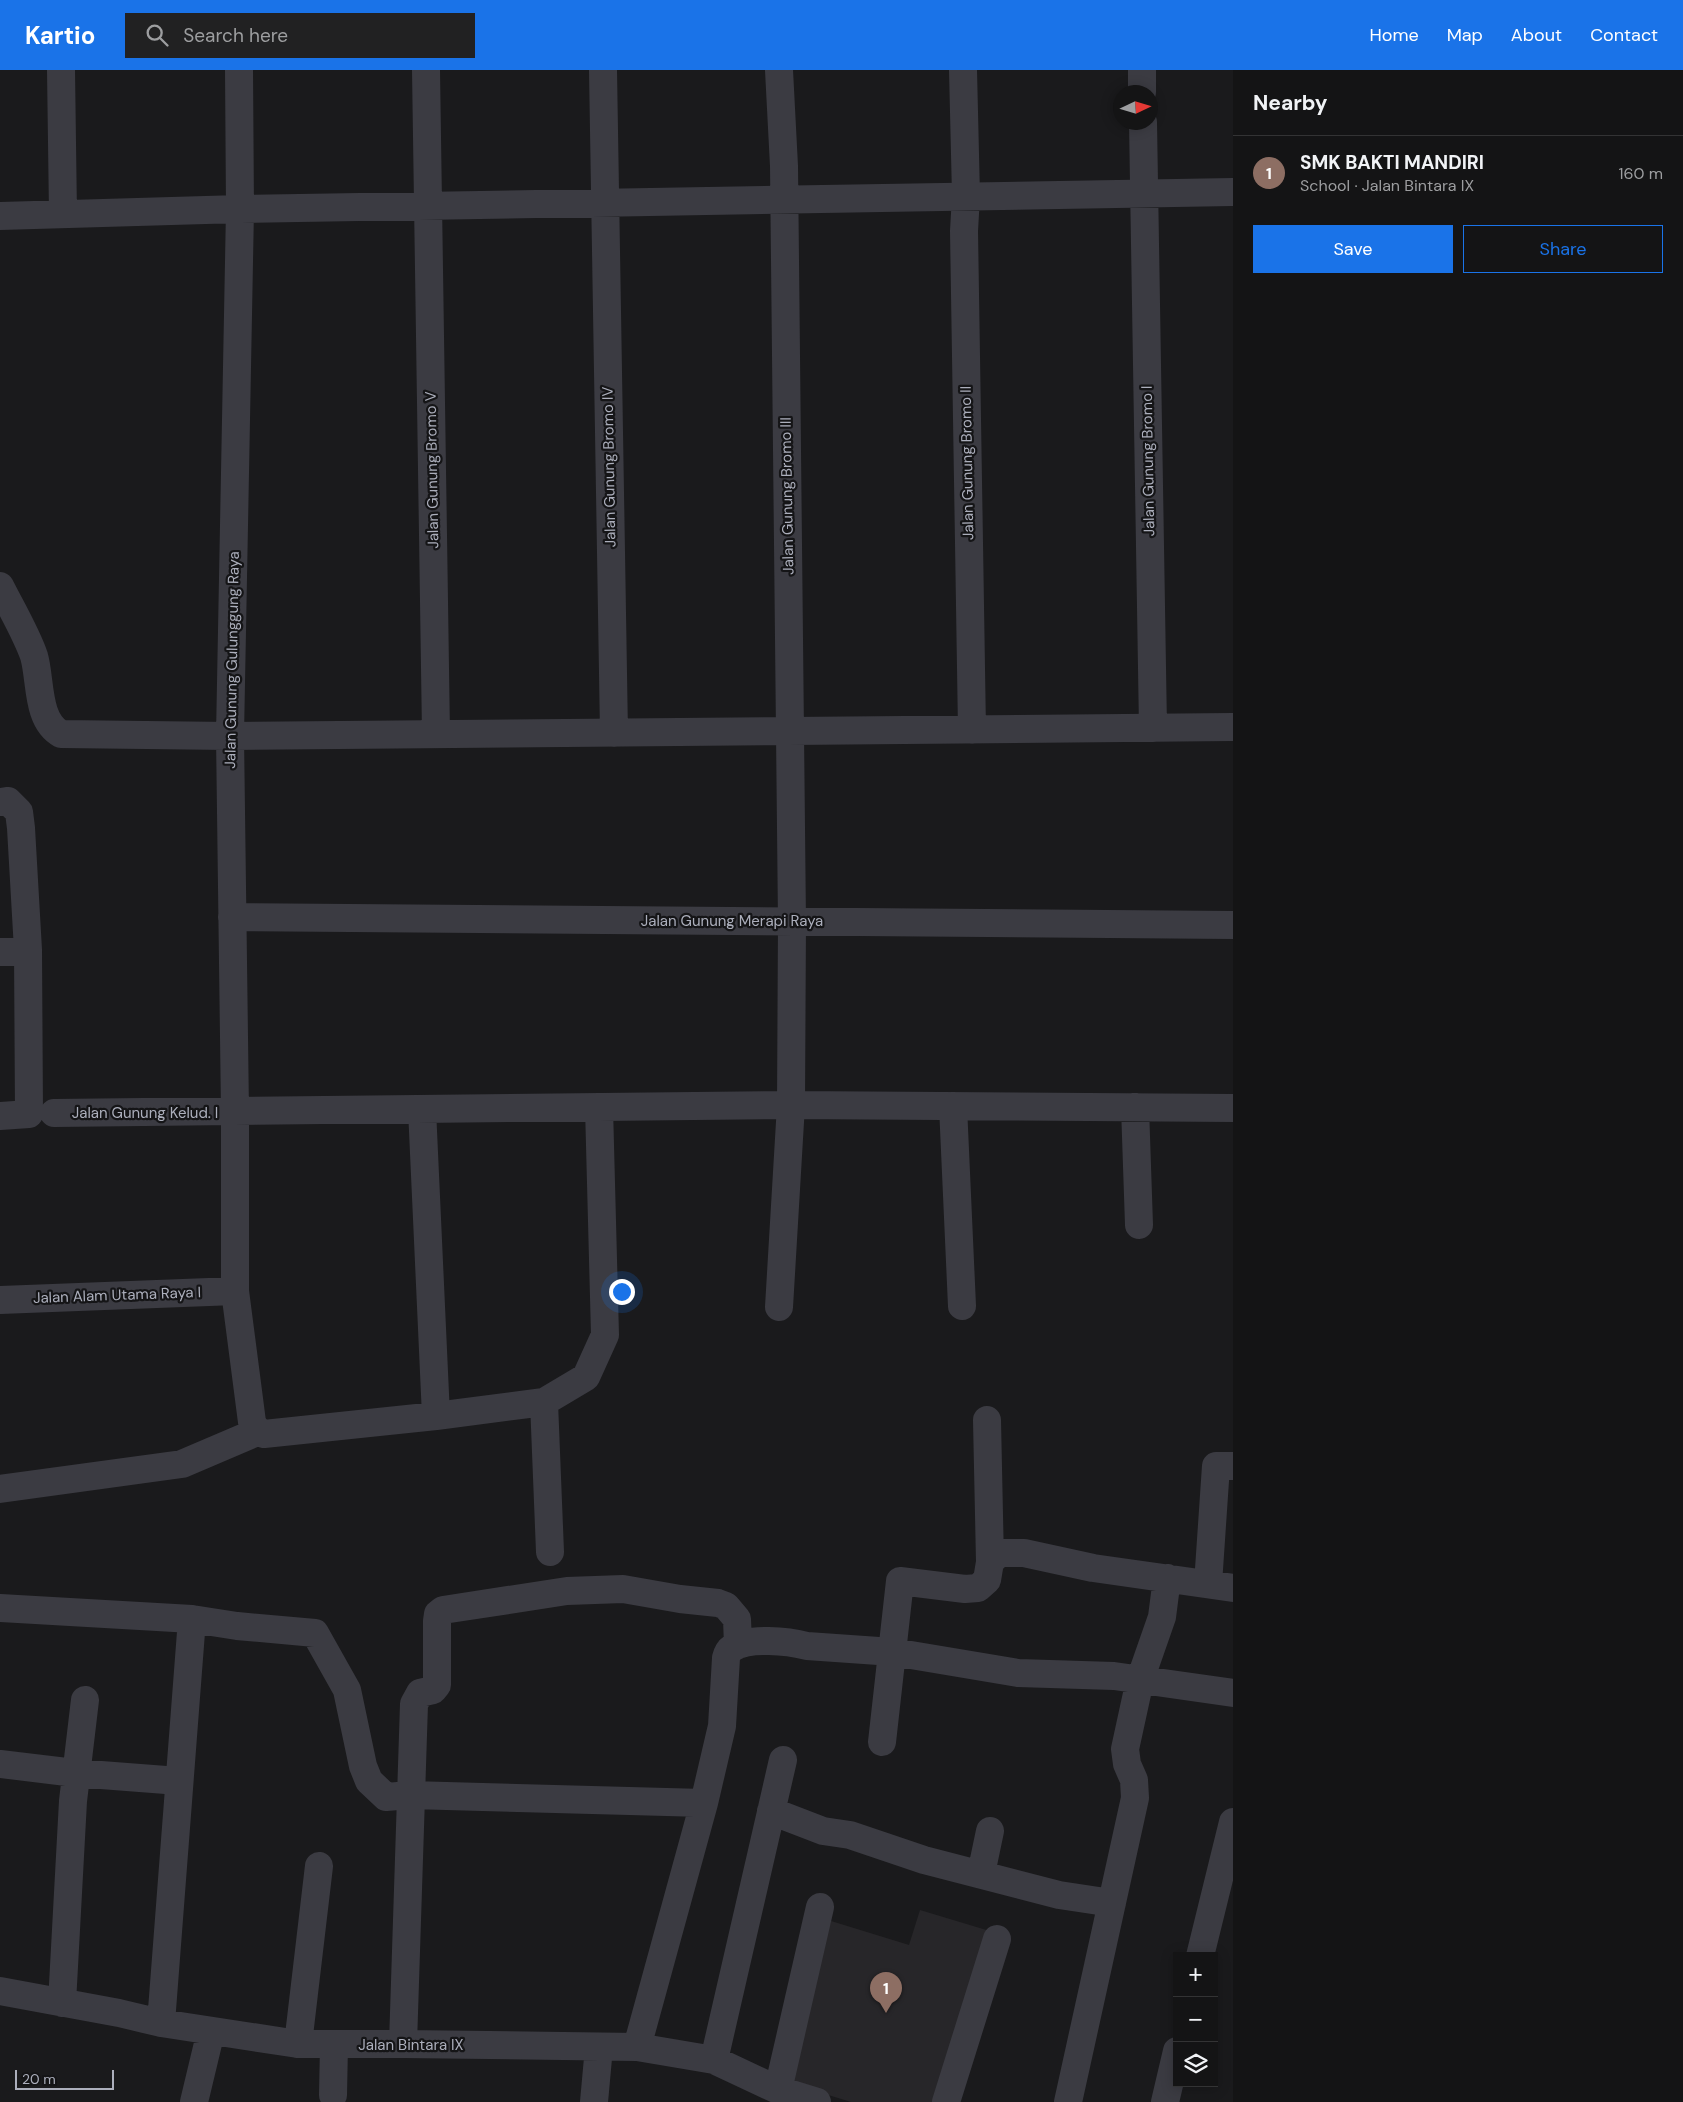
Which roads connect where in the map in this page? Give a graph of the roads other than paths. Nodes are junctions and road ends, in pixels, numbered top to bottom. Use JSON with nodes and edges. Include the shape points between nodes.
{"nodes":[{"id":1,"x":61,"y":70,"type":"edge"},
{"id":2,"x":239,"y":70,"type":"edge"},
{"id":3,"x":426,"y":70,"type":"edge"},
{"id":4,"x":602,"y":70,"type":"edge"},
{"id":5,"x":778,"y":70,"type":"edge"},
{"id":6,"x":964,"y":70,"type":"edge"},
{"id":7,"x":1142,"y":70,"type":"edge"},
{"id":8,"x":1142,"y":85,"type":"edge"},
{"id":9,"x":1143,"y":130,"type":"edge"},
{"id":10,"x":1233,"y":192,"type":"edge"},
{"id":11,"x":1144,"y":193,"type":"junction"},
{"id":12,"x":966,"y":196,"type":"junction"},
{"id":13,"x":784,"y":199,"type":"junction"},
{"id":14,"x":605,"y":202,"type":"junction"},
{"id":15,"x":428,"y":205,"type":"junction"},
{"id":16,"x":240,"y":209,"type":"junction"},
{"id":17,"x":64,"y":214,"type":"junction"},
{"id":18,"x":0,"y":216,"type":"edge"},
{"id":19,"x":0,"y":586,"type":"edge"},
{"id":20,"x":1233,"y":727,"type":"edge"},
{"id":21,"x":1153,"y":728,"type":"junction"},
{"id":22,"x":972,"y":730,"type":"junction"},
{"id":23,"x":790,"y":731,"type":"junction"},
{"id":24,"x":614,"y":733,"type":"junction"},
{"id":25,"x":436,"y":734,"type":"junction"},
{"id":26,"x":230,"y":736,"type":"junction"},
{"id":27,"x":0,"y":802,"type":"edge"},
{"id":28,"x":232,"y":917,"type":"junction"},
{"id":29,"x":792,"y":922,"type":"junction"},
{"id":30,"x":1233,"y":926,"type":"edge"},
{"id":31,"x":28,"y":950,"type":"junction"},
{"id":32,"x":0,"y":952,"type":"edge"},
{"id":33,"x":791,"y":1104,"type":"junction"},
{"id":34,"x":952,"y":1106,"type":"junction"},
{"id":35,"x":599,"y":1107,"type":"junction"},
{"id":36,"x":1135,"y":1107,"type":"junction"},
{"id":37,"x":1233,"y":1108,"type":"edge"},
{"id":38,"x":422,"y":1109,"type":"junction"},
{"id":39,"x":235,"y":1112,"type":"junction"},
{"id":40,"x":54,"y":1113,"type":"dead end"},
{"id":41,"x":0,"y":1116,"type":"edge"},
{"id":42,"x":1139,"y":1224,"type":"dead end"},
{"id":43,"x":235,"y":1291,"type":"junction"},
{"id":44,"x":0,"y":1300,"type":"edge"},
{"id":45,"x":962,"y":1306,"type":"dead end"},
{"id":46,"x":779,"y":1307,"type":"dead end"},
{"id":47,"x":544,"y":1402,"type":"junction"},
{"id":48,"x":436,"y":1416,"type":"junction"},
{"id":49,"x":987,"y":1420,"type":"dead end"},
{"id":50,"x":257,"y":1432,"type":"junction"},
{"id":51,"x":1233,"y":1466,"type":"edge"},
{"id":52,"x":0,"y":1489,"type":"edge"},
{"id":53,"x":550,"y":1552,"type":"dead end"},
{"id":54,"x":990,"y":1562,"type":"junction"},
{"id":55,"x":1167,"y":1578,"type":"junction"},
{"id":56,"x":1221,"y":1586,"type":"edge"},
{"id":57,"x":0,"y":1608,"type":"edge"},
{"id":58,"x":192,"y":1618,"type":"junction"},
{"id":59,"x":738,"y":1645,"type":"junction"},
{"id":60,"x":893,"y":1652,"type":"junction"},
{"id":61,"x":1140,"y":1680,"type":"junction"},
{"id":62,"x":1233,"y":1693,"type":"edge"},
{"id":63,"x":84,"y":1700,"type":"dead end"},
{"id":64,"x":882,"y":1742,"type":"dead end"},
{"id":65,"x":783,"y":1760,"type":"dead end"},
{"id":66,"x":0,"y":1764,"type":"edge"},
{"id":67,"x":75,"y":1773,"type":"junction"},
{"id":68,"x":179,"y":1781,"type":"junction"},
{"id":69,"x":410,"y":1795,"type":"junction"},
{"id":70,"x":704,"y":1803,"type":"junction"},
{"id":71,"x":771,"y":1811,"type":"junction"},
{"id":72,"x":1233,"y":1822,"type":"edge"},
{"id":73,"x":990,"y":1831,"type":"dead end"},
{"id":74,"x":319,"y":1866,"type":"dead end"},
{"id":75,"x":981,"y":1874,"type":"junction"},
{"id":76,"x":1112,"y":1903,"type":"junction"},
{"id":77,"x":820,"y":1907,"type":"dead end"},
{"id":78,"x":996,"y":1939,"type":"dead end"},
{"id":79,"x":1201,"y":1952,"type":"edge"},
{"id":80,"x":0,"y":1993,"type":"edge"},
{"id":81,"x":62,"y":2003,"type":"junction"},
{"id":82,"x":161,"y":2023,"type":"junction"},
{"id":83,"x":211,"y":2031,"type":"junction"},
{"id":84,"x":298,"y":2044,"type":"junction"},
{"id":85,"x":403,"y":2044,"type":"junction"},
{"id":86,"x":334,"y":2045,"type":"junction"},
{"id":87,"x":599,"y":2047,"type":"junction"},
{"id":88,"x":637,"y":2047,"type":"junction"},
{"id":89,"x":714,"y":2060,"type":"junction"},
{"id":90,"x":1173,"y":2068,"type":"edge"},
{"id":91,"x":778,"y":2090,"type":"junction"},
{"id":92,"x":333,"y":2094,"type":"dead end"},
{"id":93,"x":194,"y":2102,"type":"edge"},
{"id":94,"x":594,"y":2102,"type":"edge"},
{"id":95,"x":817,"y":2102,"type":"edge"},
{"id":96,"x":946,"y":2102,"type":"edge"},
{"id":97,"x":1068,"y":2102,"type":"edge"},
{"id":98,"x":1165,"y":2102,"type":"edge"}],
"edges":[{"from":1,"to":17,"type":"street"},
{"from":2,"to":16,"type":"street","name":"Jalan Gunung Gulunggung Raya"},
{"from":3,"to":15,"type":"street","name":"Jalan Gunung Bromo V"},
{"from":4,"to":14,"type":"street","name":"Jalan Gunung Bromo IV"},
{"from":5,"to":13,"type":"street","name":"Jalan Gunung Bromo III"},
{"from":6,"to":12,"type":"street","name":"Jalan Gunung Bromo II"},
{"from":7,"to":8,"type":"street"},
{"from":9,"to":11,"type":"street","name":"Jalan Gunung Bromo I"},
{"from":10,"to":11,"type":"street"},
{"from":11,"to":12,"type":"street"},
{"from":11,"to":21,"type":"street","name":"Jalan Gunung Bromo I"},
{"from":12,"to":13,"type":"street"},
{"from":12,"to":22,"type":"street","name":"Jalan Gunung Bromo II"},
{"from":13,"to":14,"type":"street"},
{"from":13,"to":23,"type":"street","name":"Jalan Gunung Bromo III"},
{"from":14,"to":15,"type":"street"},
{"from":14,"to":24,"type":"street","name":"Jalan Gunung Bromo IV"},
{"from":15,"to":16,"type":"street"},
{"from":15,"to":25,"type":"street","name":"Jalan Gunung Bromo V"},
{"from":16,"to":17,"type":"street"},
{"from":16,"to":26,"type":"street","name":"Jalan Gunung Gulunggung Raya"},
{"from":17,"to":18,"type":"street"},
{"from":19,"to":26,"type":"street","via":[[33,656],[45,715],[52,729],[61,734]]},
{"from":20,"to":21,"type":"street"},
{"from":21,"to":22,"type":"street"},
{"from":22,"to":23,"type":"street"},
{"from":23,"to":24,"type":"street"},
{"from":23,"to":29,"type":"street","name":"Jalan Gunung Bromo III"},
{"from":24,"to":25,"type":"street"},
{"from":25,"to":26,"type":"street"},
{"from":26,"to":28,"type":"street","name":"Jalan Gunung Gulunggung Raya"},
{"from":27,"to":31,"type":"street","via":[[8,801],[18,812]]},
{"from":28,"to":29,"type":"street","name":"Jalan Gunung Merapi Raya"},
{"from":28,"to":39,"type":"street","name":"Jalan Gunung Gulunggung Raya"},
{"from":29,"to":30,"type":"street","name":"Jalan Gunung Merapi Raya"},
{"from":29,"to":33,"type":"street","name":"Jalan Gunung Bromo III"},
{"from":31,"to":32,"type":"street"},
{"from":31,"to":41,"type":"street","via":[[29,1114]]},
{"from":33,"to":34,"type":"street","name":"Jalan Gunung Kelud. I"},
{"from":33,"to":35,"type":"street","name":"Jalan Gunung Kelud. I"},
{"from":33,"to":46,"type":"street","name":"Jalan Gunung Bromo III"},
{"from":34,"to":36,"type":"street","name":"Jalan Gunung Kelud. I"},
{"from":34,"to":45,"type":"street"},
{"from":35,"to":38,"type":"street","name":"Jalan Gunung Kelud. I"},
{"from":35,"to":47,"type":"street","via":[[605,1335],[586,1377]]},
{"from":36,"to":37,"type":"street","name":"Jalan Gunung Kelud. I"},
{"from":36,"to":42,"type":"street"},
{"from":38,"to":39,"type":"street","name":"Jalan Gunung Kelud. I"},
{"from":38,"to":48,"type":"street"},
{"from":39,"to":40,"type":"street","name":"Jalan Gunung Kelud. I"},
{"from":39,"to":43,"type":"street","name":"Jalan Gunung Gulunggung Raya"},
{"from":43,"to":44,"type":"street","name":"Jalan Alam Utama Raya I"},
{"from":43,"to":50,"type":"street","name":"Jalan Gunung Gulunggung Raya","via":[[252,1422]]},
{"from":47,"to":48,"type":"street"},
{"from":47,"to":53,"type":"street"},
{"from":48,"to":50,"type":"street","via":[[264,1434]]},
{"from":49,"to":54,"type":"street"},
{"from":50,"to":52,"type":"street","via":[[182,1464]]},
{"from":51,"to":56,"type":"street","via":[[1216,1466]]},
{"from":54,"to":55,"type":"street","via":[[999,1553],[1024,1553],[1093,1568]]},
{"from":54,"to":60,"type":"street","via":[[987,1580],[978,1588],[900,1581]]},
{"from":55,"to":56,"type":"street"},
{"from":55,"to":61,"type":"street","via":[[1162,1616]]},
{"from":57,"to":58,"type":"street"},
{"from":58,"to":68,"type":"street"},
{"from":58,"to":69,"type":"street","via":[[315,1633],[347,1690],[369,1781],[386,1796]]},
{"from":59,"to":60,"type":"street","via":[[784,1642]]},
{"from":59,"to":69,"type":"street","via":[[737,1619],[726,1606],[623,1589],[567,1591],[443,1610],[437,1621],[437,1685],[433,1690],[420,1693],[414,1704]]},
{"from":59,"to":70,"type":"street","via":[[730,1649],[726,1658],[722,1726]]},
{"from":60,"to":61,"type":"street","via":[[1018,1673],[1114,1676]]},
{"from":60,"to":64,"type":"street"},
{"from":61,"to":62,"type":"street"},
{"from":61,"to":76,"type":"street","via":[[1125,1749],[1134,1780],[1135,1798]]},
{"from":63,"to":67,"type":"street"},
{"from":65,"to":71,"type":"street"},
{"from":66,"to":67,"type":"street"},
{"from":67,"to":68,"type":"street"},
{"from":67,"to":81,"type":"street"},
{"from":68,"to":82,"type":"street"},
{"from":69,"to":70,"type":"street"},
{"from":69,"to":85,"type":"street"},
{"from":70,"to":88,"type":"street"},
{"from":71,"to":75,"type":"street","via":[[823,1831],[850,1835],[924,1860]]},
{"from":71,"to":89,"type":"street"},
{"from":72,"to":79,"type":"street"},
{"from":73,"to":75,"type":"street"},
{"from":74,"to":84,"type":"street"},
{"from":75,"to":76,"type":"street","via":[[1059,1895]]},
{"from":76,"to":97,"type":"street"},
{"from":77,"to":91,"type":"street"},
{"from":78,"to":96,"type":"street"},
{"from":80,"to":81,"type":"street","name":"Jalan Bintara IX"},
{"from":81,"to":82,"type":"street","name":"Jalan Bintara IX"},
{"from":82,"to":83,"type":"street","name":"Jalan Bintara IX"},
{"from":83,"to":84,"type":"street","name":"Jalan Bintara IX"},
{"from":83,"to":93,"type":"street"},
{"from":84,"to":86,"type":"street","name":"Jalan Bintara IX"},
{"from":85,"to":86,"type":"street","name":"Jalan Bintara IX"},
{"from":85,"to":87,"type":"street","name":"Jalan Bintara IX"},
{"from":86,"to":92,"type":"street"},
{"from":87,"to":88,"type":"street","name":"Jalan Bintara IX"},
{"from":87,"to":94,"type":"street"},
{"from":88,"to":89,"type":"street","name":"Jalan Bintara IX"},
{"from":89,"to":91,"type":"street","name":"Jalan Bintara IX"},
{"from":90,"to":98,"type":"street"},
{"from":91,"to":95,"type":"street","name":"Jalan Bintara IX"}]}
